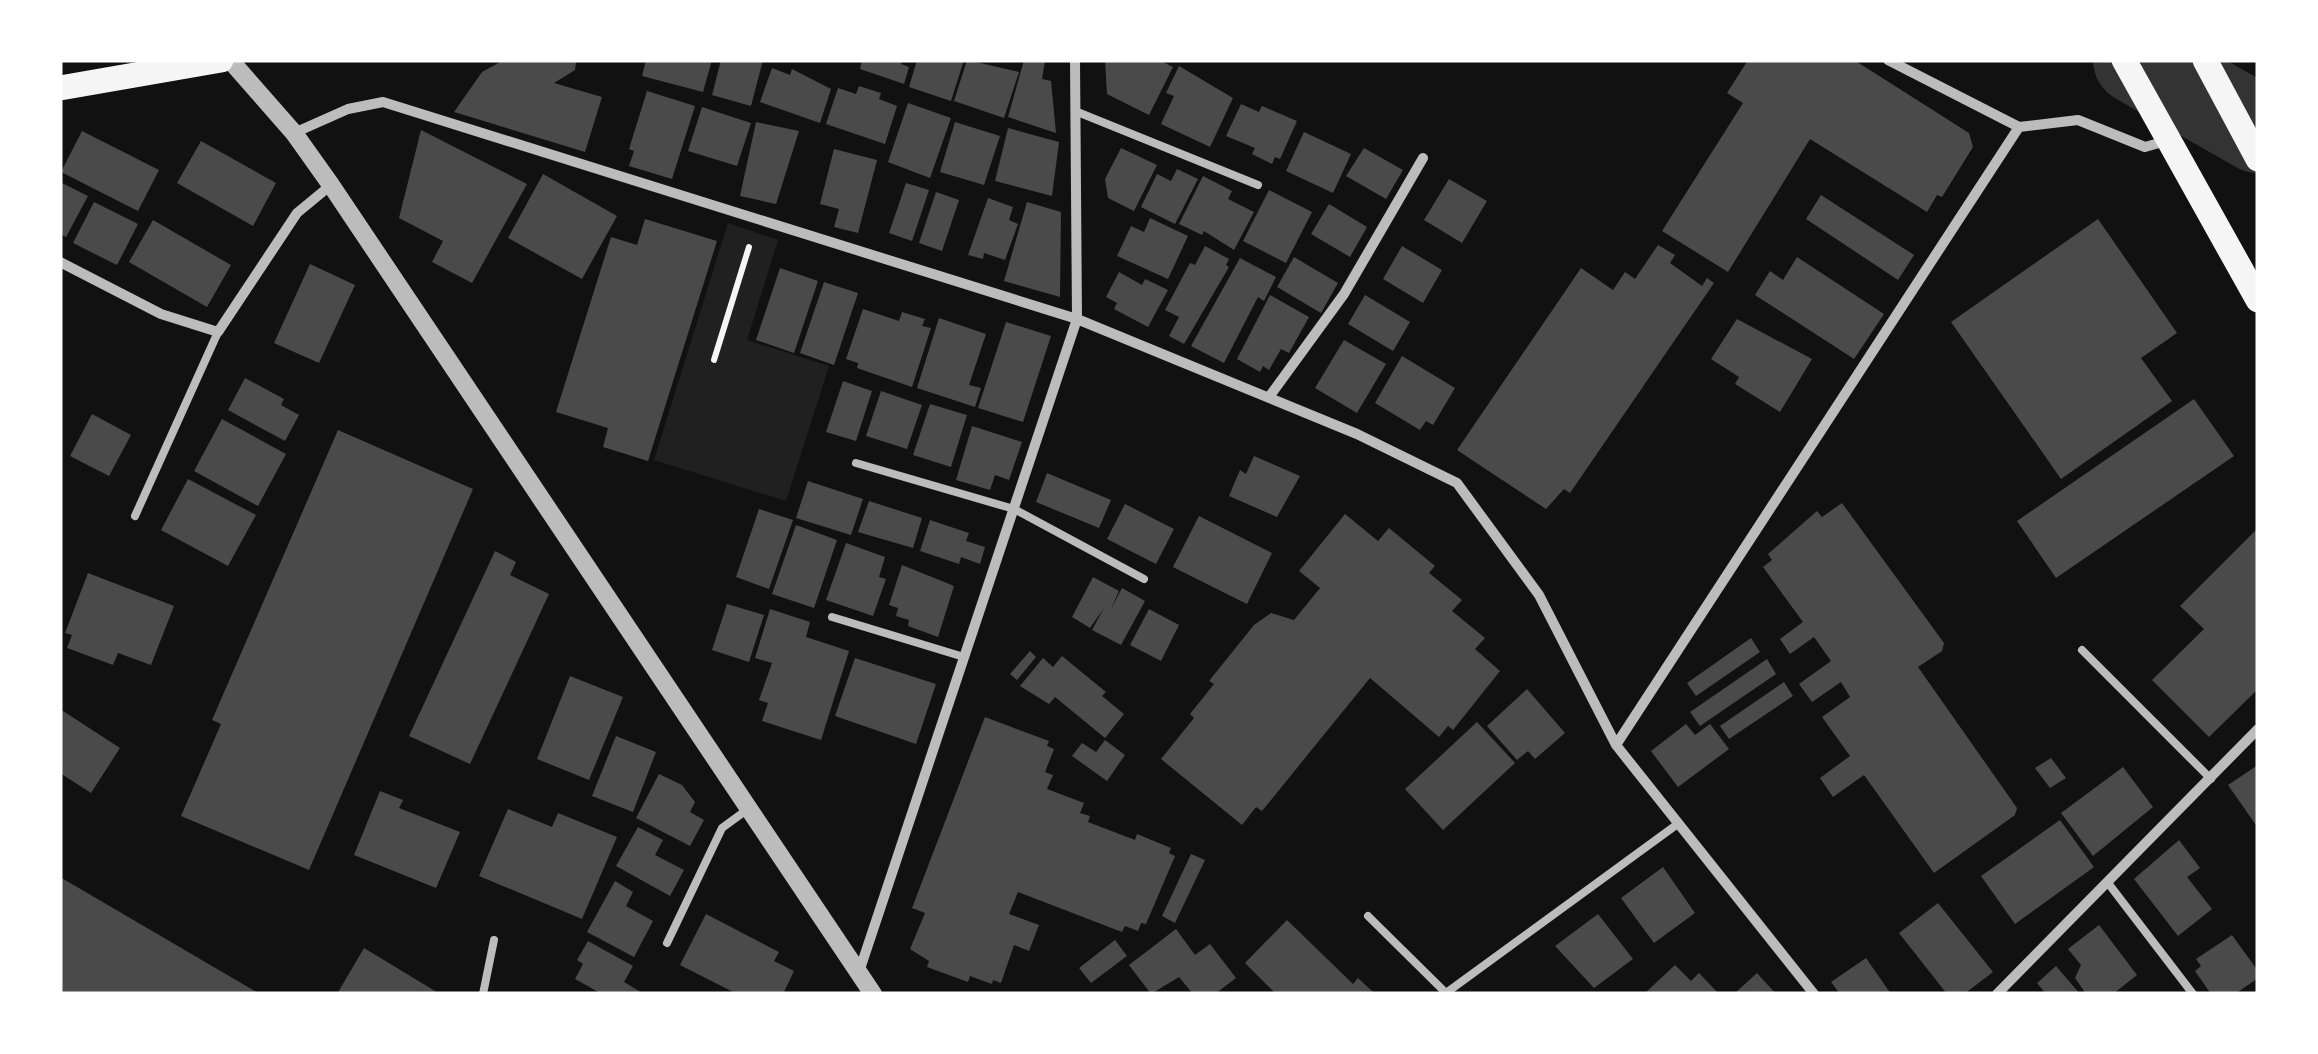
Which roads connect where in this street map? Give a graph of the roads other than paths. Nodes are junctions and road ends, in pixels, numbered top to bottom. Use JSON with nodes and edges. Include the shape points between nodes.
{"nodes":[{"id":1,"x":221,"y":60,"type":"edge"},
{"id":2,"x":230,"y":60,"type":"edge"},
{"id":3,"x":1074,"y":60,"type":"edge"},
{"id":4,"x":1888,"y":60,"type":"edge"},
{"id":5,"x":2124,"y":60,"type":"edge"},
{"id":6,"x":2205,"y":60,"type":"edge"},
{"id":7,"x":60,"y":88,"type":"edge"},
{"id":8,"x":1075,"y":111,"type":"junction"},
{"id":9,"x":2019,"y":127,"type":"junction"},
{"id":10,"x":294,"y":133,"type":"junction"},
{"id":11,"x":2171,"y":147,"type":"junction"},
{"id":12,"x":1423,"y":158,"type":"dead end"},
{"id":13,"x":2258,"y":158,"type":"edge"},
{"id":14,"x":1258,"y":185,"type":"dead end"},
{"id":15,"x":331,"y":186,"type":"junction"},
{"id":16,"x":60,"y":262,"type":"edge"},
{"id":17,"x":2258,"y":300,"type":"edge"},
{"id":18,"x":1077,"y":319,"type":"junction"},
{"id":19,"x":218,"y":332,"type":"junction"},
{"id":20,"x":1268,"y":396,"type":"junction"},
{"id":21,"x":856,"y":463,"type":"dead end"},
{"id":22,"x":1014,"y":509,"type":"junction"},
{"id":23,"x":135,"y":516,"type":"dead end"},
{"id":24,"x":1144,"y":578,"type":"dead end"},
{"id":25,"x":832,"y":617,"type":"dead end"},
{"id":26,"x":2082,"y":650,"type":"dead end"},
{"id":27,"x":964,"y":658,"type":"junction"},
{"id":28,"x":2258,"y":730,"type":"edge"},
{"id":29,"x":1616,"y":744,"type":"junction"},
{"id":30,"x":2211,"y":779,"type":"junction"},
{"id":31,"x":750,"y":807,"type":"junction"},
{"id":32,"x":1679,"y":823,"type":"junction"},
{"id":33,"x":2108,"y":883,"type":"junction"},
{"id":34,"x":1368,"y":916,"type":"dead end"},
{"id":35,"x":494,"y":940,"type":"dead end"},
{"id":36,"x":667,"y":944,"type":"dead end"},
{"id":37,"x":864,"y":987,"type":"edge"},
{"id":38,"x":483,"y":994,"type":"edge"},
{"id":39,"x":1446,"y":994,"type":"edge"},
{"id":40,"x":1814,"y":994,"type":"edge"},
{"id":41,"x":1998,"y":994,"type":"edge"},
{"id":42,"x":2194,"y":994,"type":"edge"}],
"edges":[{"from":1,"to":7,"type":"main road"},
{"from":2,"to":10,"type":"street"},
{"from":3,"to":8,"type":"street"},
{"from":4,"to":9,"type":"street"},
{"from":5,"to":11,"type":"main road"},
{"from":6,"to":13,"type":"main road"},
{"from":8,"to":14,"type":"lane"},
{"from":8,"to":18,"type":"street"},
{"from":9,"to":11,"type":"street","via":[[2078,120],[2145,147]]},
{"from":9,"to":29,"type":"street"},
{"from":10,"to":15,"type":"street"},
{"from":10,"to":18,"type":"street","via":[[382,102]]},
{"from":11,"to":17,"type":"main road"},
{"from":12,"to":20,"type":"street","via":[[1344,294]]},
{"from":15,"to":19,"type":"street","via":[[297,214]]},
{"from":15,"to":31,"type":"street"},
{"from":16,"to":19,"type":"street","via":[[160,314]]},
{"from":18,"to":20,"type":"street"},
{"from":18,"to":22,"type":"street"},
{"from":19,"to":23,"type":"lane"},
{"from":20,"to":29,"type":"street","via":[[1456,484],[1539,595]]},
{"from":21,"to":22,"type":"lane"},
{"from":22,"to":24,"type":"lane"},
{"from":22,"to":27,"type":"street"},
{"from":25,"to":27,"type":"lane"},
{"from":26,"to":30,"type":"lane"},
{"from":27,"to":37,"type":"street"},
{"from":28,"to":30,"type":"street"},
{"from":29,"to":32,"type":"street"},
{"from":30,"to":33,"type":"street"},
{"from":31,"to":36,"type":"lane","via":[[722,828]]},
{"from":31,"to":37,"type":"street"},
{"from":32,"to":39,"type":"lane"},
{"from":32,"to":40,"type":"street"},
{"from":33,"to":41,"type":"street"},
{"from":33,"to":42,"type":"lane"},
{"from":34,"to":39,"type":"lane"},
{"from":35,"to":38,"type":"lane"}]}
